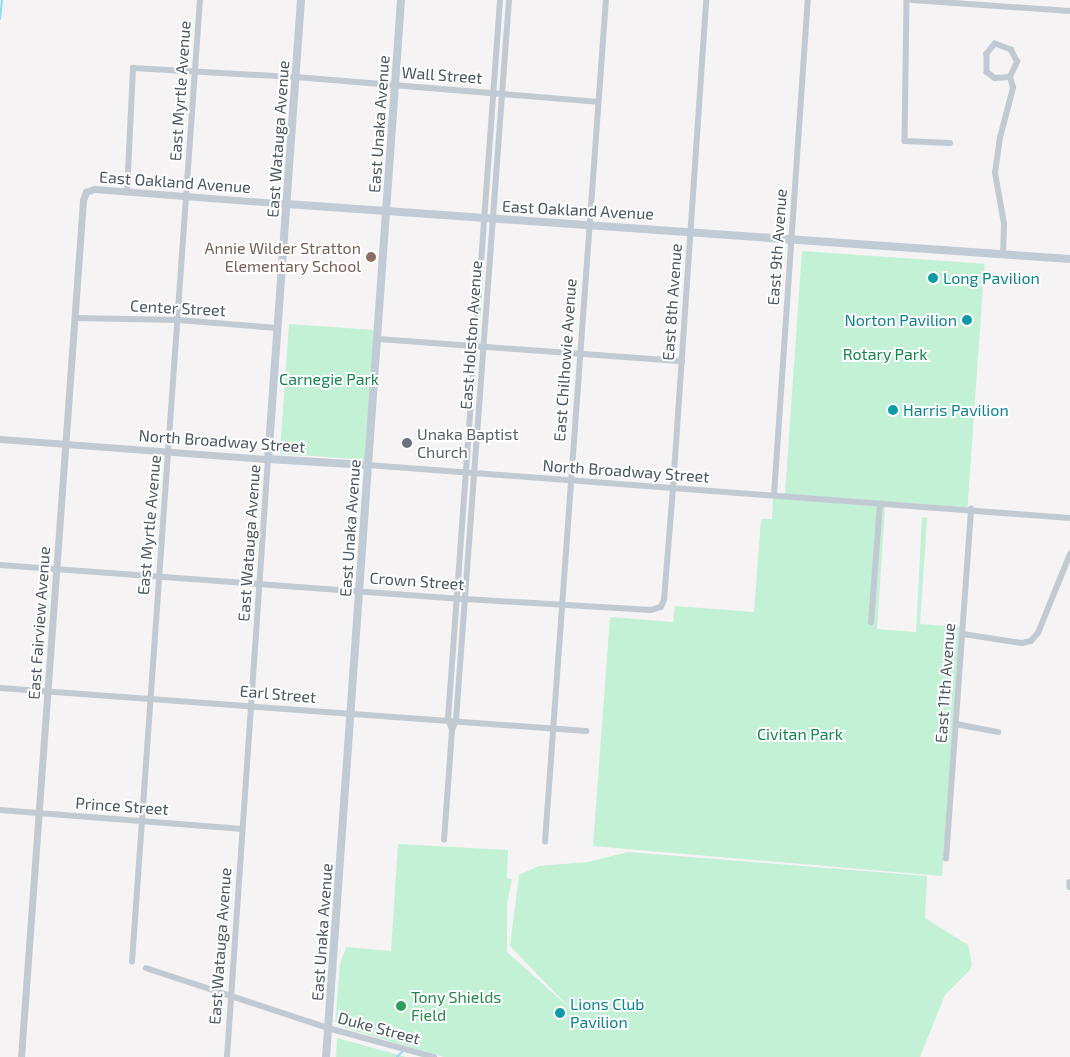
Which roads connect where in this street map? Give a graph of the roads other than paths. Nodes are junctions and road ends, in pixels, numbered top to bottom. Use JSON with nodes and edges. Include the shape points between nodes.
{"nodes":[{"id":1,"x":200,"y":0,"type":"edge"},
{"id":2,"x":301,"y":0,"type":"edge"},
{"id":3,"x":401,"y":0,"type":"edge"},
{"id":4,"x":500,"y":0,"type":"edge"},
{"id":5,"x":509,"y":0,"type":"edge"},
{"id":6,"x":606,"y":0,"type":"edge"},
{"id":7,"x":706,"y":0,"type":"edge"},
{"id":8,"x":808,"y":0,"type":"edge"},
{"id":9,"x":906,"y":0,"type":"edge"},
{"id":10,"x":912,"y":0,"type":"edge"},
{"id":11,"x":958,"y":1,"type":"edge"},
{"id":12,"x":1070,"y":11,"type":"edge"},
{"id":13,"x":195,"y":71,"type":"junction"},
{"id":14,"x":296,"y":77,"type":"junction"},
{"id":15,"x":1010,"y":77,"type":"junction"},
{"id":16,"x":395,"y":86,"type":"junction"},
{"id":17,"x":493,"y":93,"type":"junction"},
{"id":18,"x":502,"y":93,"type":"junction"},
{"id":19,"x":598,"y":102,"type":"junction"},
{"id":20,"x":950,"y":143,"type":"dead end"},
{"id":21,"x":86,"y":192,"type":"joint"},
{"id":22,"x":127,"y":192,"type":"junction"},
{"id":23,"x":186,"y":195,"type":"junction"},
{"id":24,"x":286,"y":204,"type":"junction"},
{"id":25,"x":387,"y":210,"type":"junction"},
{"id":26,"x":484,"y":218,"type":"junction"},
{"id":27,"x":492,"y":218,"type":"junction"},
{"id":28,"x":589,"y":223,"type":"junction"},
{"id":29,"x":690,"y":231,"type":"junction"},
{"id":30,"x":792,"y":237,"type":"junction"},
{"id":31,"x":1003,"y":254,"type":"junction"},
{"id":32,"x":1070,"y":259,"type":"edge"},
{"id":33,"x":76,"y":318,"type":"junction"},
{"id":34,"x":178,"y":320,"type":"junction"},
{"id":35,"x":278,"y":328,"type":"junction"},
{"id":36,"x":379,"y":338,"type":"junction"},
{"id":37,"x":476,"y":345,"type":"junction"},
{"id":38,"x":484,"y":348,"type":"junction"},
{"id":39,"x":580,"y":354,"type":"junction"},
{"id":40,"x":682,"y":361,"type":"junction"},
{"id":41,"x":0,"y":439,"type":"edge"},
{"id":42,"x":66,"y":444,"type":"junction"},
{"id":43,"x":169,"y":451,"type":"junction"},
{"id":44,"x":268,"y":459,"type":"junction"},
{"id":45,"x":368,"y":465,"type":"junction"},
{"id":46,"x":466,"y":473,"type":"junction"},
{"id":47,"x":474,"y":474,"type":"junction"},
{"id":48,"x":571,"y":481,"type":"junction"},
{"id":49,"x":673,"y":488,"type":"junction"},
{"id":50,"x":774,"y":496,"type":"junction"},
{"id":51,"x":880,"y":504,"type":"junction"},
{"id":52,"x":971,"y":509,"type":"junction"},
{"id":53,"x":1070,"y":518,"type":"edge"},
{"id":54,"x":1070,"y":554,"type":"edge"},
{"id":55,"x":0,"y":565,"type":"edge"},
{"id":56,"x":57,"y":570,"type":"junction"},
{"id":57,"x":158,"y":575,"type":"junction"},
{"id":58,"x":260,"y":583,"type":"junction"},
{"id":59,"x":359,"y":591,"type":"junction"},
{"id":60,"x":457,"y":597,"type":"junction"},
{"id":61,"x":464,"y":599,"type":"junction"},
{"id":62,"x":563,"y":605,"type":"junction"},
{"id":63,"x":663,"y":605,"type":"joint"},
{"id":64,"x":871,"y":623,"type":"dead end"},
{"id":65,"x":963,"y":634,"type":"junction"},
{"id":66,"x":0,"y":688,"type":"edge"},
{"id":67,"x":47,"y":691,"type":"junction"},
{"id":68,"x":150,"y":698,"type":"junction"},
{"id":69,"x":251,"y":706,"type":"junction"},
{"id":70,"x":351,"y":714,"type":"junction"},
{"id":71,"x":448,"y":719,"type":"junction"},
{"id":72,"x":456,"y":720,"type":"junction"},
{"id":73,"x":956,"y":724,"type":"junction"},
{"id":74,"x":553,"y":727,"type":"junction"},
{"id":75,"x":452,"y":730,"type":"junction"},
{"id":76,"x":586,"y":731,"type":"dead end"},
{"id":77,"x":998,"y":732,"type":"dead end"},
{"id":78,"x":0,"y":810,"type":"edge"},
{"id":79,"x":38,"y":813,"type":"junction"},
{"id":80,"x":143,"y":820,"type":"junction"},
{"id":81,"x":242,"y":829,"type":"junction"},
{"id":82,"x":444,"y":840,"type":"dead end"},
{"id":83,"x":545,"y":842,"type":"dead end"},
{"id":84,"x":946,"y":859,"type":"dead end"},
{"id":85,"x":1070,"y":882,"type":"edge"},
{"id":86,"x":1070,"y":887,"type":"edge"},
{"id":87,"x":132,"y":962,"type":"dead end"},
{"id":88,"x":146,"y":968,"type":"dead end"},
{"id":89,"x":230,"y":995,"type":"junction"},
{"id":90,"x":328,"y":1028,"type":"junction"},
{"id":91,"x":21,"y":1057,"type":"edge"},
{"id":92,"x":226,"y":1057,"type":"edge"},
{"id":93,"x":326,"y":1057,"type":"edge"},
{"id":94,"x":434,"y":1057,"type":"edge"}],
"edges":[{"from":1,"to":13,"type":"street","name":"East Myrtle Avenue"},
{"from":2,"to":14,"type":"main road","name":"East Watauga Avenue"},
{"from":3,"to":16,"type":"main road","name":"East Unaka Avenue"},
{"from":4,"to":17,"type":"street","name":"East Holston Avenue"},
{"from":5,"to":18,"type":"street","name":"East Holston Avenue"},
{"from":6,"to":19,"type":"street","name":"East Chilhowie Avenue"},
{"from":7,"to":29,"type":"street","name":"East 8th Avenue"},
{"from":8,"to":30,"type":"street","name":"East 9th Avenue"},
{"from":9,"to":20,"type":"street","via":[[905,141]]},
{"from":10,"to":11,"type":"street"},
{"from":11,"to":12,"type":"street"},
{"from":13,"to":14,"type":"street","name":"Wall Street"},
{"from":13,"to":22,"type":"street","name":"Wall Street","via":[[133,68]]},
{"from":13,"to":23,"type":"street","name":"East Myrtle Avenue"},
{"from":14,"to":16,"type":"street","name":"Wall Street"},
{"from":14,"to":24,"type":"main road","name":"East Watauga Avenue"},
{"from":15,"to":15,"type":"street","via":[[1015,70],[1015,55],[1006,46],[995,44],[987,54],[987,72],[996,78]]},
{"from":15,"to":31,"type":"street","via":[[1013,88],[1000,138],[995,179],[1004,224]]},
{"from":16,"to":17,"type":"street","name":"Wall Street"},
{"from":16,"to":25,"type":"main road","name":"East Unaka Avenue"},
{"from":17,"to":18,"type":"street","name":"Wall Street"},
{"from":17,"to":26,"type":"street","name":"East Holston Avenue"},
{"from":18,"to":19,"type":"street","name":"Wall Street"},
{"from":18,"to":27,"type":"street","name":"East Holston Avenue"},
{"from":19,"to":28,"type":"street","name":"East Chilhowie Avenue"},
{"from":21,"to":22,"type":"street","name":"East Oakland Avenue","via":[[94,189]]},
{"from":21,"to":33,"type":"street","name":"East Fairview Avenue"},
{"from":22,"to":23,"type":"street","name":"East Oakland Avenue"},
{"from":23,"to":24,"type":"street","name":"East Oakland Avenue"},
{"from":23,"to":34,"type":"street","name":"East Myrtle Avenue"},
{"from":24,"to":25,"type":"main road","name":"East Oakland Avenue"},
{"from":24,"to":35,"type":"main road","name":"East Watauga Avenue"},
{"from":25,"to":26,"type":"main road","name":"East Oakland Avenue"},
{"from":25,"to":36,"type":"main road","name":"East Unaka Avenue"},
{"from":26,"to":27,"type":"main road","name":"East Oakland Avenue"},
{"from":26,"to":37,"type":"street","name":"East Holston Avenue"},
{"from":27,"to":28,"type":"main road","name":"East Oakland Avenue"},
{"from":27,"to":38,"type":"street","name":"East Holston Avenue"},
{"from":28,"to":29,"type":"main road","name":"East Oakland Avenue"},
{"from":28,"to":39,"type":"street","name":"East Chilhowie Avenue"},
{"from":29,"to":30,"type":"main road","name":"East Oakland Avenue"},
{"from":29,"to":40,"type":"street","name":"East 8th Avenue"},
{"from":30,"to":31,"type":"main road","name":"East Oakland Avenue"},
{"from":30,"to":50,"type":"street","name":"East 9th Avenue"},
{"from":31,"to":32,"type":"main road","name":"East Oakland Avenue"},
{"from":33,"to":34,"type":"street","name":"Center Street"},
{"from":33,"to":42,"type":"street","name":"East Fairview Avenue"},
{"from":34,"to":35,"type":"street","name":"Center Street"},
{"from":34,"to":43,"type":"street","name":"East Myrtle Avenue"},
{"from":35,"to":44,"type":"main road","name":"East Watauga Avenue"},
{"from":36,"to":37,"type":"street"},
{"from":36,"to":45,"type":"main road","name":"East Unaka Avenue"},
{"from":37,"to":38,"type":"street"},
{"from":37,"to":46,"type":"street","name":"East Holston Avenue"},
{"from":38,"to":39,"type":"street"},
{"from":38,"to":47,"type":"street","name":"East Holston Avenue"},
{"from":39,"to":40,"type":"street"},
{"from":39,"to":48,"type":"street","name":"East Chilhowie Avenue"},
{"from":40,"to":49,"type":"street","name":"East 8th Avenue"},
{"from":41,"to":42,"type":"street","name":"North Broadway Street"},
{"from":42,"to":43,"type":"street","name":"North Broadway Street"},
{"from":42,"to":56,"type":"street","name":"East Fairview Avenue"},
{"from":43,"to":44,"type":"street","name":"North Broadway Street"},
{"from":43,"to":57,"type":"street","name":"East Myrtle Avenue"},
{"from":44,"to":45,"type":"main road","name":"North Broadway Street"},
{"from":44,"to":58,"type":"street","name":"East Watauga Avenue"},
{"from":45,"to":46,"type":"street","name":"North Broadway Street"},
{"from":45,"to":59,"type":"main road","name":"East Unaka Avenue"},
{"from":46,"to":47,"type":"street","name":"North Broadway Street"},
{"from":46,"to":60,"type":"street","name":"East Holston Avenue"},
{"from":47,"to":48,"type":"street","name":"North Broadway Street"},
{"from":47,"to":61,"type":"street","name":"East Holston Avenue"},
{"from":48,"to":49,"type":"street","name":"North Broadway Street"},
{"from":48,"to":62,"type":"street","name":"East Chilhowie Avenue"},
{"from":49,"to":50,"type":"street","name":"North Broadway Street"},
{"from":49,"to":63,"type":"street","name":"East 8th Avenue"},
{"from":50,"to":51,"type":"street","name":"North Broadway Street"},
{"from":51,"to":52,"type":"street","name":"North Broadway Street"},
{"from":51,"to":64,"type":"street"},
{"from":52,"to":53,"type":"street","name":"North Broadway Street"},
{"from":52,"to":65,"type":"street","name":"East 11th Avenue"},
{"from":54,"to":65,"type":"street","via":[[1038,633],[1031,641],[1022,643]]},
{"from":55,"to":56,"type":"street","name":"Crown Street"},
{"from":56,"to":57,"type":"street","name":"Crown Street"},
{"from":56,"to":67,"type":"street","name":"East Fairview Avenue"},
{"from":57,"to":58,"type":"street","name":"Crown Street"},
{"from":57,"to":68,"type":"street","name":"East Myrtle Avenue"},
{"from":58,"to":59,"type":"street","name":"Crown Street"},
{"from":58,"to":69,"type":"street","name":"East Watauga Avenue"},
{"from":59,"to":60,"type":"street","name":"Crown Street"},
{"from":59,"to":70,"type":"main road","name":"East Unaka Avenue"},
{"from":60,"to":61,"type":"street","name":"Crown Street"},
{"from":60,"to":71,"type":"street","name":"East Holston Avenue"},
{"from":61,"to":62,"type":"street","name":"Crown Street"},
{"from":61,"to":72,"type":"street","name":"East Holston Avenue"},
{"from":62,"to":63,"type":"street","name":"Crown Street","via":[[651,610]]},
{"from":62,"to":74,"type":"street","name":"East Chilhowie Avenue"},
{"from":65,"to":73,"type":"street","name":"East 11th Avenue"},
{"from":66,"to":67,"type":"street","name":"Earl Street"},
{"from":67,"to":68,"type":"street","name":"Earl Street"},
{"from":67,"to":79,"type":"street","name":"East Fairview Avenue"},
{"from":68,"to":69,"type":"street","name":"Earl Street"},
{"from":68,"to":80,"type":"street","name":"East Myrtle Avenue"},
{"from":69,"to":70,"type":"street","name":"Earl Street"},
{"from":69,"to":81,"type":"street","name":"East Watauga Avenue"},
{"from":70,"to":71,"type":"street","name":"Earl Street"},
{"from":70,"to":90,"type":"main road","name":"East Unaka Avenue"},
{"from":71,"to":72,"type":"street","name":"Earl Street"},
{"from":71,"to":75,"type":"street","name":"East Holston Avenue"},
{"from":72,"to":74,"type":"street","name":"Earl Street"},
{"from":72,"to":75,"type":"street","name":"East Holston Avenue"},
{"from":73,"to":77,"type":"street"},
{"from":73,"to":84,"type":"street","name":"East 11th Avenue"},
{"from":74,"to":76,"type":"street","name":"Earl Street"},
{"from":74,"to":83,"type":"street","name":"East Chilhowie Avenue"},
{"from":75,"to":82,"type":"street","name":"East Holston Avenue"},
{"from":78,"to":79,"type":"street","name":"Prince Street"},
{"from":79,"to":80,"type":"street","name":"Prince Street"},
{"from":79,"to":91,"type":"street","name":"East Fairview Avenue"},
{"from":80,"to":81,"type":"street","name":"Prince Street"},
{"from":80,"to":87,"type":"street","name":"East Myrtle Avenue"},
{"from":81,"to":89,"type":"street","name":"East Watauga Avenue"},
{"from":85,"to":86,"type":"street"},
{"from":88,"to":89,"type":"street","name":"Duke Street"},
{"from":89,"to":90,"type":"street","name":"Duke Street"},
{"from":89,"to":92,"type":"street","name":"East Watauga Avenue"},
{"from":90,"to":93,"type":"main road","name":"East Unaka Avenue"},
{"from":90,"to":94,"type":"street","name":"Duke Street"}]}
